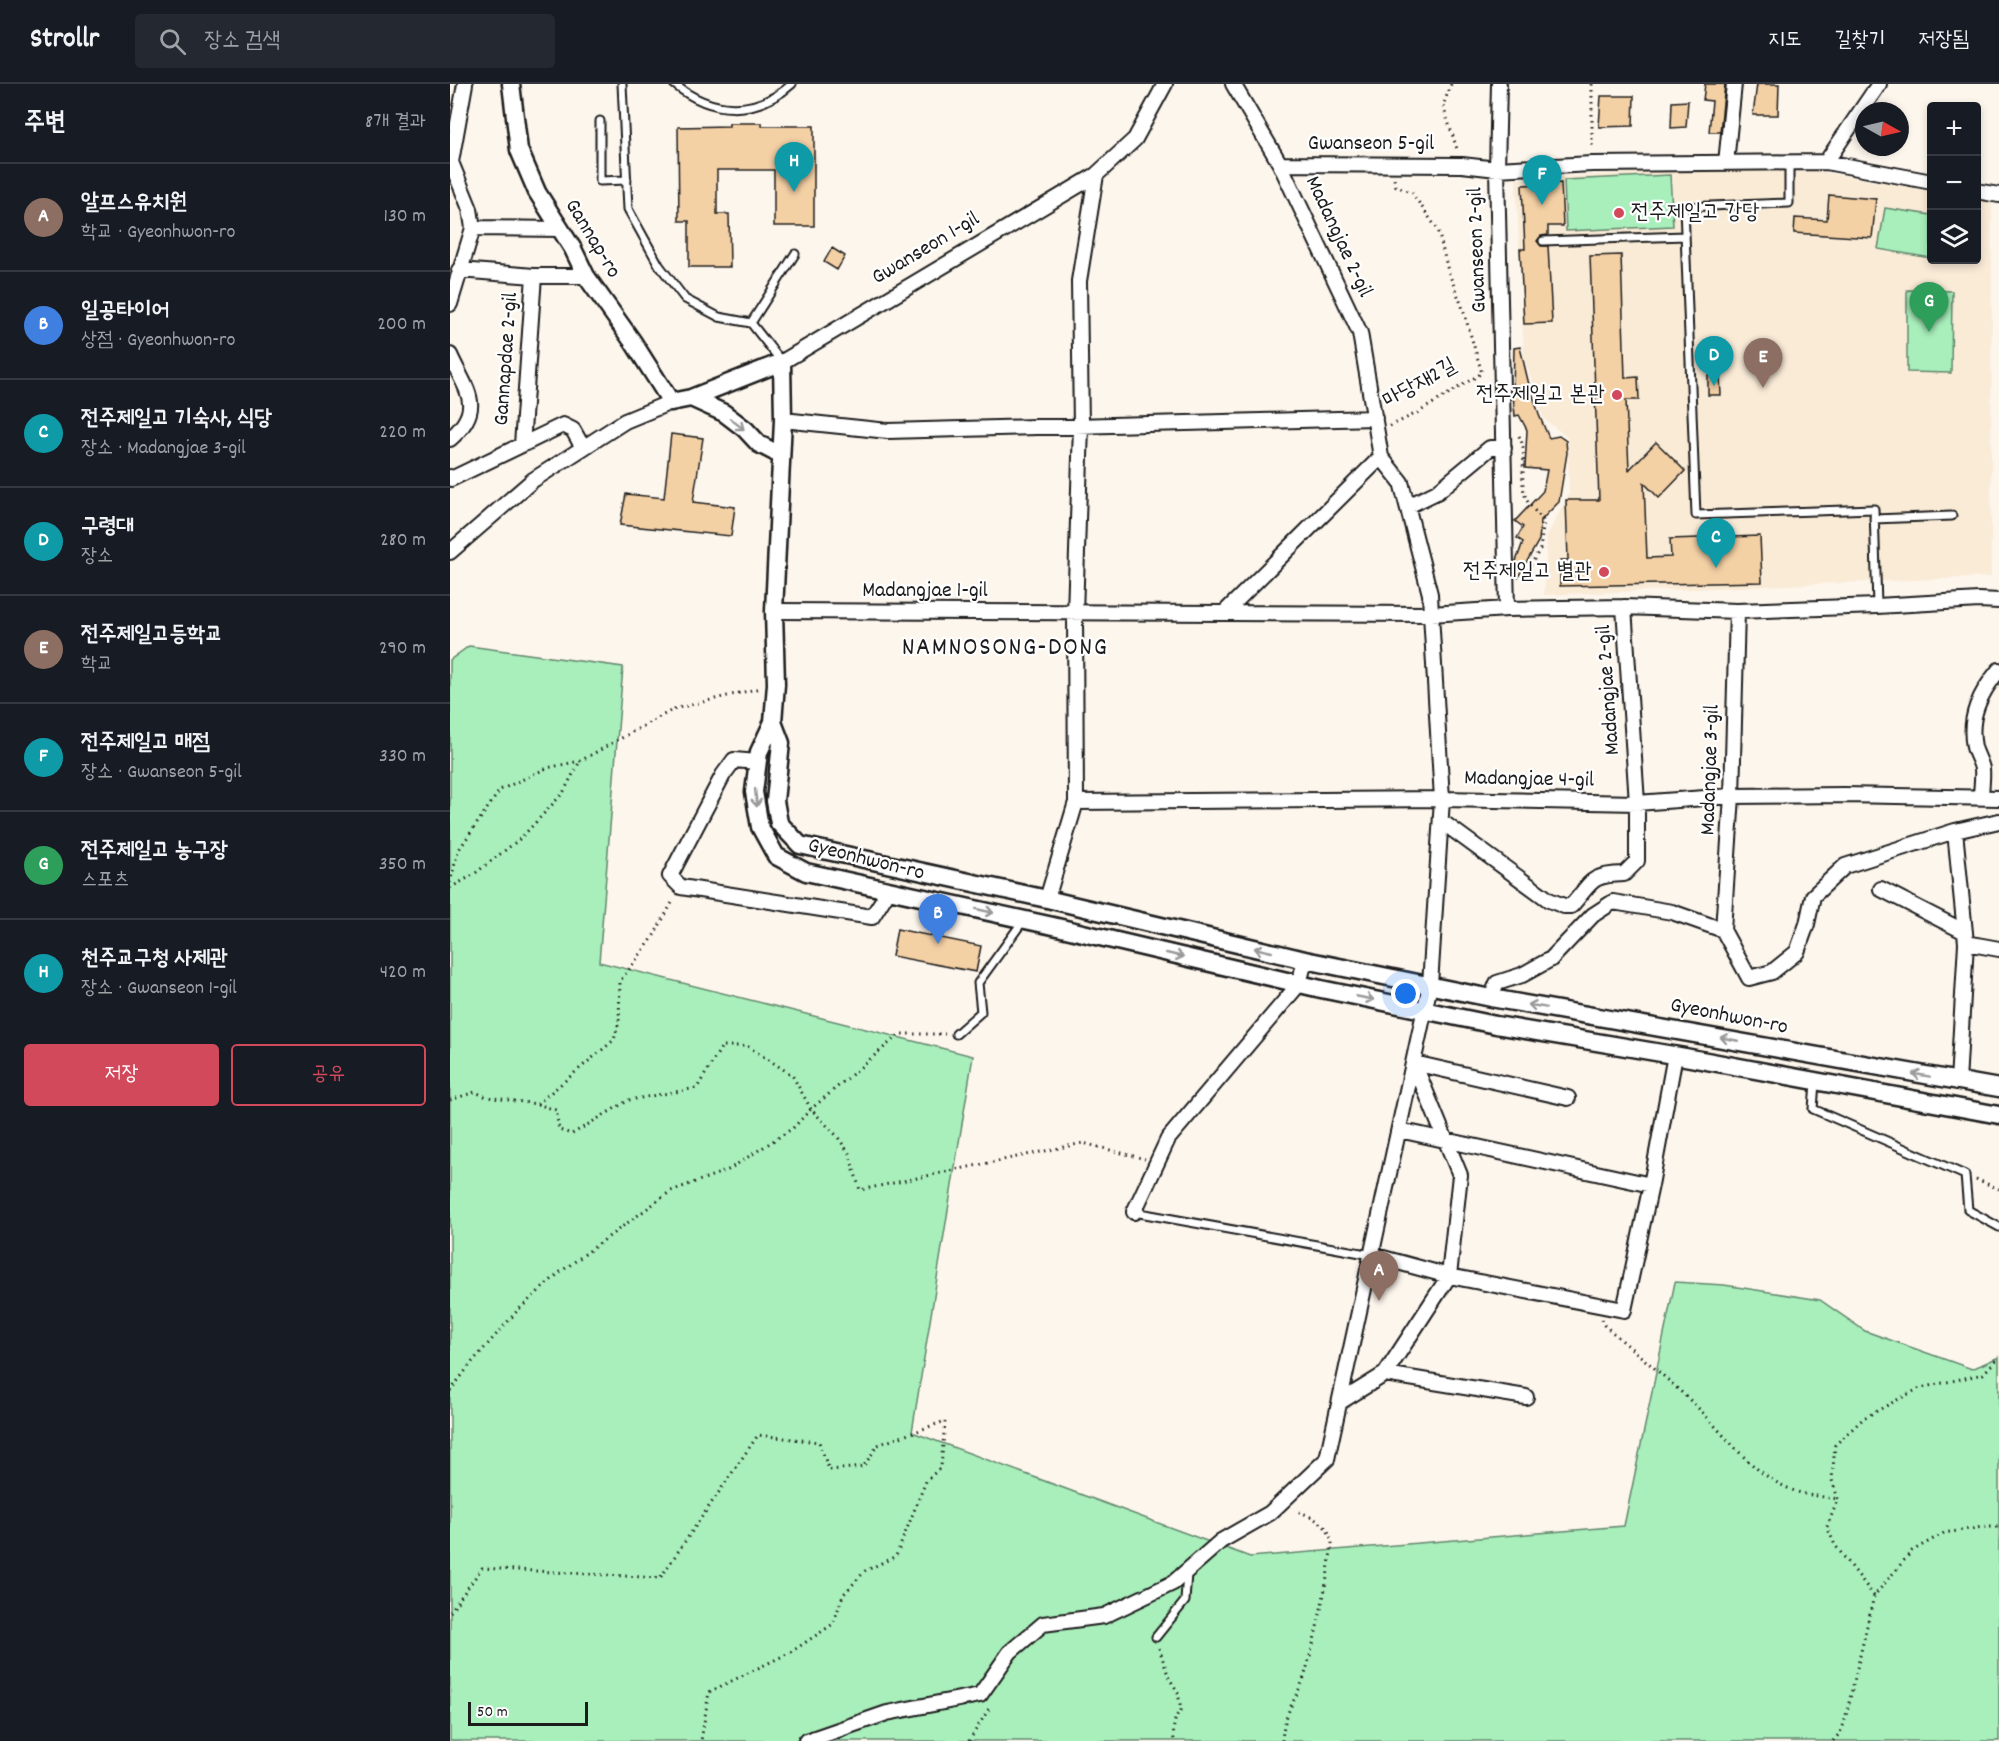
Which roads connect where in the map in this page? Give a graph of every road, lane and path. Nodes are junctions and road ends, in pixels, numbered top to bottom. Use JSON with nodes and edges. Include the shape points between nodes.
{"nodes":[{"id":1,"x":465,"y":84,"type":"edge"},
{"id":2,"x":511,"y":84,"type":"edge"},
{"id":3,"x":622,"y":84,"type":"edge"},
{"id":4,"x":674,"y":84,"type":"edge"},
{"id":5,"x":792,"y":84,"type":"edge"},
{"id":6,"x":1165,"y":84,"type":"edge"},
{"id":7,"x":1233,"y":84,"type":"edge"},
{"id":8,"x":1451,"y":84,"type":"edge"},
{"id":9,"x":1498,"y":84,"type":"edge"},
{"id":10,"x":1592,"y":84,"type":"edge"},
{"id":11,"x":1734,"y":84,"type":"edge"},
{"id":12,"x":1879,"y":84,"type":"edge"},
{"id":13,"x":600,"y":121,"type":"dead end"},
{"id":14,"x":1789,"y":162,"type":"junction"},
{"id":15,"x":1826,"y":162,"type":"junction"},
{"id":16,"x":1725,"y":163,"type":"junction"},
{"id":17,"x":1280,"y":164,"type":"junction"},
{"id":18,"x":1592,"y":164,"type":"junction"},
{"id":19,"x":1389,"y":165,"type":"junction"},
{"id":20,"x":1462,"y":165,"type":"junction"},
{"id":21,"x":1497,"y":170,"type":"junction"},
{"id":22,"x":1096,"y":175,"type":"junction"},
{"id":23,"x":627,"y":180,"type":"junction"},
{"id":24,"x":1927,"y":181,"type":"edge"},
{"id":25,"x":1981,"y":192,"type":"edge"},
{"id":26,"x":1999,"y":195,"type":"edge"},
{"id":27,"x":473,"y":228,"type":"junction"},
{"id":28,"x":561,"y":229,"type":"junction"},
{"id":29,"x":1685,"y":236,"type":"junction"},
{"id":30,"x":1543,"y":242,"type":"dead end"},
{"id":31,"x":795,"y":254,"type":"dead end"},
{"id":32,"x":459,"y":270,"type":"junction"},
{"id":33,"x":534,"y":276,"type":"junction"},
{"id":34,"x":586,"y":276,"type":"junction"},
{"id":35,"x":450,"y":304,"type":"edge"},
{"id":36,"x":751,"y":323,"type":"junction"},
{"id":37,"x":450,"y":355,"type":"edge"},
{"id":38,"x":782,"y":362,"type":"junction"},
{"id":39,"x":691,"y":398,"type":"junction"},
{"id":40,"x":671,"y":402,"type":"junction"},
{"id":41,"x":1503,"y":414,"type":"junction"},
{"id":42,"x":783,"y":420,"type":"junction"},
{"id":43,"x":1376,"y":424,"type":"junction"},
{"id":44,"x":1081,"y":426,"type":"junction"},
{"id":45,"x":450,"y":439,"type":"edge"},
{"id":46,"x":522,"y":445,"type":"junction"},
{"id":47,"x":582,"y":446,"type":"junction"},
{"id":48,"x":1504,"y":448,"type":"junction"},
{"id":49,"x":780,"y":455,"type":"junction"},
{"id":50,"x":1381,"y":457,"type":"junction"},
{"id":51,"x":451,"y":478,"type":"edge"},
{"id":52,"x":1408,"y":506,"type":"junction"},
{"id":53,"x":1952,"y":516,"type":"dead end"},
{"id":54,"x":1874,"y":519,"type":"junction"},
{"id":55,"x":450,"y":552,"type":"edge"},
{"id":56,"x":1506,"y":575,"type":"junction"},
{"id":57,"x":1979,"y":600,"type":"junction"},
{"id":58,"x":1999,"y":600,"type":"edge"},
{"id":59,"x":1877,"y":606,"type":"junction"},
{"id":60,"x":1624,"y":607,"type":"junction"},
{"id":61,"x":1507,"y":609,"type":"junction"},
{"id":62,"x":774,"y":611,"type":"junction"},
{"id":63,"x":1737,"y":611,"type":"junction"},
{"id":64,"x":1224,"y":613,"type":"junction"},
{"id":65,"x":1075,"y":614,"type":"junction"},
{"id":66,"x":1431,"y":614,"type":"junction"},
{"id":67,"x":1999,"y":614,"type":"edge"},
{"id":68,"x":1999,"y":670,"type":"edge"},
{"id":69,"x":776,"y":684,"type":"junction"},
{"id":70,"x":773,"y":722,"type":"junction"},
{"id":71,"x":580,"y":761,"type":"junction"},
{"id":72,"x":758,"y":762,"type":"junction"},
{"id":73,"x":1732,"y":796,"type":"junction"},
{"id":74,"x":1981,"y":798,"type":"junction"},
{"id":75,"x":1999,"y":798,"type":"edge"},
{"id":76,"x":1442,"y":799,"type":"junction"},
{"id":77,"x":1076,"y":802,"type":"junction"},
{"id":78,"x":1637,"y":803,"type":"junction"},
{"id":79,"x":1441,"y":821,"type":"junction"},
{"id":80,"x":1999,"y":821,"type":"edge"},
{"id":81,"x":1955,"y":831,"type":"junction"},
{"id":82,"x":450,"y":883,"type":"edge"},
{"id":83,"x":681,"y":887,"type":"junction"},
{"id":84,"x":450,"y":888,"type":"edge"},
{"id":85,"x":1881,"y":889,"type":"dead end"},
{"id":86,"x":889,"y":890,"type":"junction"},
{"id":87,"x":1047,"y":899,"type":"junction"},
{"id":88,"x":1024,"y":920,"type":"junction"},
{"id":89,"x":1723,"y":930,"type":"junction"},
{"id":90,"x":1965,"y":938,"type":"junction"},
{"id":91,"x":1999,"y":949,"type":"edge"},
{"id":92,"x":1305,"y":960,"type":"junction"},
{"id":93,"x":1299,"y":984,"type":"junction"},
{"id":94,"x":1430,"y":985,"type":"junction"},
{"id":95,"x":1491,"y":998,"type":"junction"},
{"id":96,"x":1425,"y":1009,"type":"junction"},
{"id":97,"x":956,"y":1034,"type":"joint"},
{"id":98,"x":1675,"y":1055,"type":"junction"},
{"id":99,"x":1414,"y":1063,"type":"junction"},
{"id":100,"x":1815,"y":1082,"type":"junction"},
{"id":101,"x":1958,"y":1082,"type":"junction"},
{"id":102,"x":1999,"y":1088,"type":"edge"},
{"id":103,"x":1568,"y":1098,"type":"dead end"},
{"id":104,"x":450,"y":1100,"type":"edge"},
{"id":105,"x":537,"y":1104,"type":"junction"},
{"id":106,"x":811,"y":1109,"type":"junction"},
{"id":107,"x":1999,"y":1115,"type":"edge"},
{"id":108,"x":1399,"y":1130,"type":"junction"},
{"id":109,"x":1447,"y":1141,"type":"junction"},
{"id":110,"x":1157,"y":1163,"type":"junction"},
{"id":111,"x":1965,"y":1175,"type":"junction"},
{"id":112,"x":1652,"y":1185,"type":"junction"},
{"id":113,"x":1999,"y":1189,"type":"edge"},
{"id":114,"x":1134,"y":1212,"type":"joint"},
{"id":115,"x":1999,"y":1227,"type":"edge"},
{"id":116,"x":1372,"y":1255,"type":"junction"},
{"id":117,"x":1449,"y":1276,"type":"junction"},
{"id":118,"x":1598,"y":1305,"type":"junction"},
{"id":119,"x":1999,"y":1357,"type":"edge"},
{"id":120,"x":1384,"y":1374,"type":"junction"},
{"id":121,"x":450,"y":1391,"type":"edge"},
{"id":122,"x":1526,"y":1397,"type":"dead end"},
{"id":123,"x":1340,"y":1402,"type":"junction"},
{"id":124,"x":1838,"y":1499,"type":"junction"},
{"id":125,"x":1270,"y":1513,"type":"junction"},
{"id":126,"x":1999,"y":1527,"type":"edge"},
{"id":127,"x":1187,"y":1570,"type":"junction"},
{"id":128,"x":1874,"y":1596,"type":"junction"},
{"id":129,"x":450,"y":1612,"type":"edge"},
{"id":130,"x":1156,"y":1637,"type":"joint"},
{"id":131,"x":990,"y":1681,"type":"junction"},
{"id":132,"x":701,"y":1741,"type":"edge"},
{"id":133,"x":806,"y":1741,"type":"edge"},
{"id":134,"x":969,"y":1741,"type":"edge"},
{"id":135,"x":1174,"y":1741,"type":"edge"},
{"id":136,"x":1282,"y":1741,"type":"edge"},
{"id":137,"x":1833,"y":1741,"type":"edge"}],
"edges":[{"from":1,"to":27,"type":"street","via":[[451,162]]},
{"from":2,"to":28,"type":"street","name":"Gannap-ro","via":[[519,150],[537,192]]},
{"from":3,"to":23,"type":"lane"},
{"from":4,"to":5,"type":"lane","via":[[704,103],[725,108],[747,107]]},
{"from":6,"to":22,"type":"street","name":"Gwanseon 1-gil","via":[[1135,140]]},
{"from":7,"to":17,"type":"street","name":"Madangjae 2-gil"},
{"from":8,"to":20,"type":"path","name":"Gwanseon 5-gil","via":[[1443,106]]},
{"from":9,"to":21,"type":"street","name":"Gwanseon 2-gil"},
{"from":10,"to":18,"type":"path"},
{"from":11,"to":16,"type":"street"},
{"from":12,"to":15,"type":"street"},
{"from":13,"to":23,"type":"lane","via":[[600,181]]},
{"from":14,"to":15,"type":"street","name":"Gwanseon 5-gil"},
{"from":14,"to":16,"type":"street","name":"Gwanseon 5-gil"},
{"from":14,"to":29,"type":"lane","via":[[1789,203],[1684,207]]},
{"from":15,"to":24,"type":"street","name":"Gwanseon 5-gil"},
{"from":16,"to":18,"type":"street","name":"Gwanseon 5-gil"},
{"from":17,"to":19,"type":"street","name":"Gwanseon 5-gil"},
{"from":17,"to":43,"type":"street","name":"Madangjae 2-gil","via":[[1360,333]]},
{"from":18,"to":21,"type":"street","name":"Gwanseon 5-gil"},
{"from":19,"to":20,"type":"street","name":"Gwanseon 5-gil"},
{"from":19,"to":43,"type":"path","name":"마당재2길","via":[[1396,186],[1412,193],[1438,230],[1482,373],[1419,412]]},
{"from":20,"to":21,"type":"street","name":"Gwanseon 5-gil"},
{"from":21,"to":41,"type":"street","name":"Gwanseon 2-gil"},
{"from":22,"to":38,"type":"street","name":"Gwanseon 1-gil"},
{"from":22,"to":44,"type":"street","via":[[1079,281]]},
{"from":23,"to":36,"type":"lane","via":[[628,209],[659,265],[685,299],[719,317]]},
{"from":25,"to":26,"type":"street"},
{"from":27,"to":28,"type":"street"},
{"from":27,"to":32,"type":"street"},
{"from":28,"to":34,"type":"street","name":"Gannap-ro"},
{"from":29,"to":30,"type":"lane"},
{"from":29,"to":54,"type":"lane","via":[[1696,515],[1874,509]]},
{"from":31,"to":36,"type":"lane"},
{"from":32,"to":33,"type":"street","name":"Gannapdae 2-gil"},
{"from":32,"to":35,"type":"street"},
{"from":33,"to":34,"type":"street","name":"Gannapdae 2-gil"},
{"from":33,"to":46,"type":"street","name":"Gannapdae 2-gil"},
{"from":34,"to":40,"type":"street","name":"Gannap-ro"},
{"from":36,"to":38,"type":"lane"},
{"from":37,"to":45,"type":"street","name":"Gannapdae 2-gil","via":[[470,397],[469,418]]},
{"from":38,"to":39,"type":"street","name":"Gwanseon 1-gil"},
{"from":38,"to":42,"type":"street"},
{"from":39,"to":40,"type":"street","name":"Gwanseon 1-gil"},
{"from":39,"to":49,"type":"street","one_way":true,"via":[[724,413],[759,444]]},
{"from":40,"to":47,"type":"street","via":[[625,421]]},
{"from":41,"to":48,"type":"street"},
{"from":41,"to":56,"type":"path","via":[[1511,416],[1523,445],[1523,485],[1528,502],[1544,521],[1540,549],[1525,575]]},
{"from":42,"to":44,"type":"street","via":[[888,431]]},
{"from":42,"to":49,"type":"street"},
{"from":43,"to":44,"type":"street"},
{"from":43,"to":50,"type":"street","name":"Madangjae 2-gil"},
{"from":44,"to":65,"type":"street"},
{"from":46,"to":47,"type":"street","via":[[563,425],[573,430]]},
{"from":46,"to":51,"type":"street"},
{"from":47,"to":55,"type":"street","via":[[533,480]]},
{"from":48,"to":52,"type":"street","via":[[1490,448],[1437,492]]},
{"from":48,"to":56,"type":"street"},
{"from":49,"to":62,"type":"street"},
{"from":50,"to":52,"type":"street","via":[[1401,482]]},
{"from":50,"to":64,"type":"street"},
{"from":52,"to":66,"type":"street","via":[[1430,594]]},
{"from":53,"to":54,"type":"lane"},
{"from":54,"to":59,"type":"lane"},
{"from":56,"to":61,"type":"street"},
{"from":57,"to":58,"type":"street"},
{"from":57,"to":59,"type":"street"},
{"from":57,"to":67,"type":"street"},
{"from":59,"to":63,"type":"street"},
{"from":60,"to":61,"type":"street","name":"Madangjae 2-gil"},
{"from":60,"to":63,"type":"street"},
{"from":60,"to":78,"type":"street","name":"Madangjae 2-gil"},
{"from":61,"to":66,"type":"street","name":"Madangjae 2-gil"},
{"from":62,"to":65,"type":"street","name":"Madangjae 1-gil"},
{"from":62,"to":69,"type":"street"},
{"from":63,"to":73,"type":"street","name":"Madangjae 3-gil"},
{"from":64,"to":65,"type":"street","name":"Madangjae 1-gil"},
{"from":64,"to":66,"type":"street","name":"Madangjae 2-gil"},
{"from":65,"to":77,"type":"street"},
{"from":66,"to":76,"type":"street"},
{"from":68,"to":74,"type":"street","via":[[1981,693],[1973,725],[1974,748],[1982,768]]},
{"from":69,"to":70,"type":"street"},
{"from":69,"to":71,"type":"path","via":[[674,709]]},
{"from":70,"to":72,"type":"street","name":"Gyeonhwon-ro"},
{"from":70,"to":87,"type":"street","name":"Gyeonhwon-ro","via":[[781,743],[775,801],[779,823],[800,845]]},
{"from":71,"to":82,"type":"path","via":[[547,768],[500,789],[458,851]]},
{"from":71,"to":84,"type":"path","via":[[563,793],[521,837]]},
{"from":72,"to":83,"type":"street","via":[[734,760],[723,775],[670,876]]},
{"from":72,"to":86,"type":"street","name":"Gyeonhwon-ro","one_way":true,"via":[[754,792],[760,827],[776,856],[806,872]]},
{"from":73,"to":74,"type":"street","name":"Madangjae 4-gil"},
{"from":73,"to":78,"type":"street","name":"Madangjae 4-gil"},
{"from":73,"to":89,"type":"street","name":"Madangjae 3-gil"},
{"from":74,"to":75,"type":"street","name":"Madangjae 4-gil"},
{"from":76,"to":77,"type":"street","name":"Madangjae 4-gil"},
{"from":76,"to":78,"type":"street","name":"Madangjae 4-gil"},
{"from":76,"to":79,"type":"street"},
{"from":77,"to":87,"type":"street"},
{"from":78,"to":79,"type":"street","name":"Madangjae 2-gil","via":[[1636,861],[1624,874],[1605,875],[1589,882],[1571,906],[1549,900]]},
{"from":79,"to":94,"type":"street"},
{"from":80,"to":81,"type":"street"},
{"from":81,"to":89,"type":"street","via":[[1845,866],[1813,897],[1797,952],[1772,972],[1749,978]]},
{"from":81,"to":90,"type":"street"},
{"from":83,"to":86,"type":"street","via":[[872,917]]},
{"from":83,"to":105,"type":"path","via":[[652,939],[620,981],[619,1022],[614,1040]]},
{"from":85,"to":90,"type":"street"},
{"from":86,"to":88,"type":"street","name":"Gyeonhwon-ro","one_way":true},
{"from":92,"to":87,"type":"street","name":"Gyeonhwon-ro","one_way":true},
{"from":88,"to":93,"type":"street","name":"Gyeonhwon-ro","one_way":true},
{"from":88,"to":97,"type":"lane","via":[[978,983],[981,1012]]},
{"from":89,"to":95,"type":"street","via":[[1672,912],[1613,902],[1593,915],[1551,959],[1522,975],[1497,982]]},
{"from":90,"to":91,"type":"street"},
{"from":90,"to":101,"type":"street"},
{"from":92,"to":93,"type":"street"},
{"from":92,"to":94,"type":"street","name":"Gyeonhwon-ro"},
{"from":93,"to":96,"type":"street","name":"Gyeonhwon-ro","one_way":true},
{"from":93,"to":110,"type":"street","via":[[1168,1138]]},
{"from":94,"to":95,"type":"street","name":"Gyeonhwon-ro"},
{"from":94,"to":96,"type":"street"},
{"from":101,"to":95,"type":"street","name":"Gyeonhwon-ro","one_way":true},
{"from":96,"to":98,"type":"street","name":"Gyeonhwon-ro"},
{"from":96,"to":99,"type":"street"},
{"from":97,"to":106,"type":"path","via":[[900,1034]]},
{"from":98,"to":100,"type":"street","name":"Gyeonhwon-ro"},
{"from":98,"to":112,"type":"street"},
{"from":99,"to":103,"type":"street"},
{"from":99,"to":108,"type":"street"},
{"from":99,"to":109,"type":"street"},
{"from":100,"to":107,"type":"street","name":"Gyeonhwon-ro"},
{"from":100,"to":111,"type":"lane","via":[[1813,1109]]},
{"from":101,"to":102,"type":"street","name":"Gyeonhwon-ro"},
{"from":104,"to":105,"type":"path","via":[[475,1092]]},
{"from":105,"to":106,"type":"path","via":[[556,1110],[559,1130],[572,1134],[629,1100],[697,1088],[722,1046],[747,1046],[792,1075]]},
{"from":106,"to":110,"type":"path","via":[[849,1153],[860,1190],[1083,1143]]},
{"from":106,"to":121,"type":"path","via":[[793,1128],[728,1170],[671,1191],[559,1273],[518,1310]]},
{"from":108,"to":109,"type":"street"},
{"from":108,"to":116,"type":"street"},
{"from":109,"to":112,"type":"street"},
{"from":109,"to":117,"type":"street","via":[[1460,1175]]},
{"from":110,"to":114,"type":"street"},
{"from":111,"to":113,"type":"path"},
{"from":111,"to":115,"type":"lane","via":[[1968,1210]]},
{"from":112,"to":118,"type":"street","via":[[1624,1310]]},
{"from":114,"to":116,"type":"lane"},
{"from":116,"to":117,"type":"street"},
{"from":116,"to":123,"type":"street"},
{"from":117,"to":118,"type":"street"},
{"from":117,"to":120,"type":"street"},
{"from":118,"to":124,"type":"path","via":[[1604,1325],[1669,1380],[1732,1447],[1772,1480],[1802,1493]]},
{"from":119,"to":124,"type":"path","via":[[1983,1374],[1920,1388],[1864,1418],[1835,1446],[1832,1480]]},
{"from":120,"to":122,"type":"street"},
{"from":120,"to":123,"type":"street"},
{"from":123,"to":125,"type":"street","via":[[1328,1459]]},
{"from":124,"to":128,"type":"path","via":[[1827,1527],[1835,1545]]},
{"from":125,"to":127,"type":"street","via":[[1221,1541]]},
{"from":125,"to":136,"type":"path","via":[[1294,1509],[1324,1525],[1332,1543],[1307,1668],[1287,1711]]},
{"from":126,"to":128,"type":"path","via":[[1944,1533],[1912,1551]]},
{"from":127,"to":130,"type":"lane","via":[[1185,1601]]},
{"from":127,"to":131,"type":"street","via":[[1173,1583],[1104,1616],[1043,1624],[1010,1652]]},
{"from":128,"to":137,"type":"path","via":[[1844,1724]]},
{"from":129,"to":132,"type":"path","via":[[482,1568],[660,1578],[759,1435],[819,1442],[829,1470],[863,1467],[879,1445],[945,1421],[941,1467],[926,1481],[896,1556],[865,1571],[843,1595],[833,1624],[791,1652],[710,1692]]},
{"from":130,"to":135,"type":"path","via":[[1169,1678],[1178,1692],[1181,1710],[1173,1726]]},
{"from":131,"to":133,"type":"street","via":[[980,1695],[887,1713]]},
{"from":131,"to":134,"type":"path","via":[[994,1693],[991,1703]]}]}
